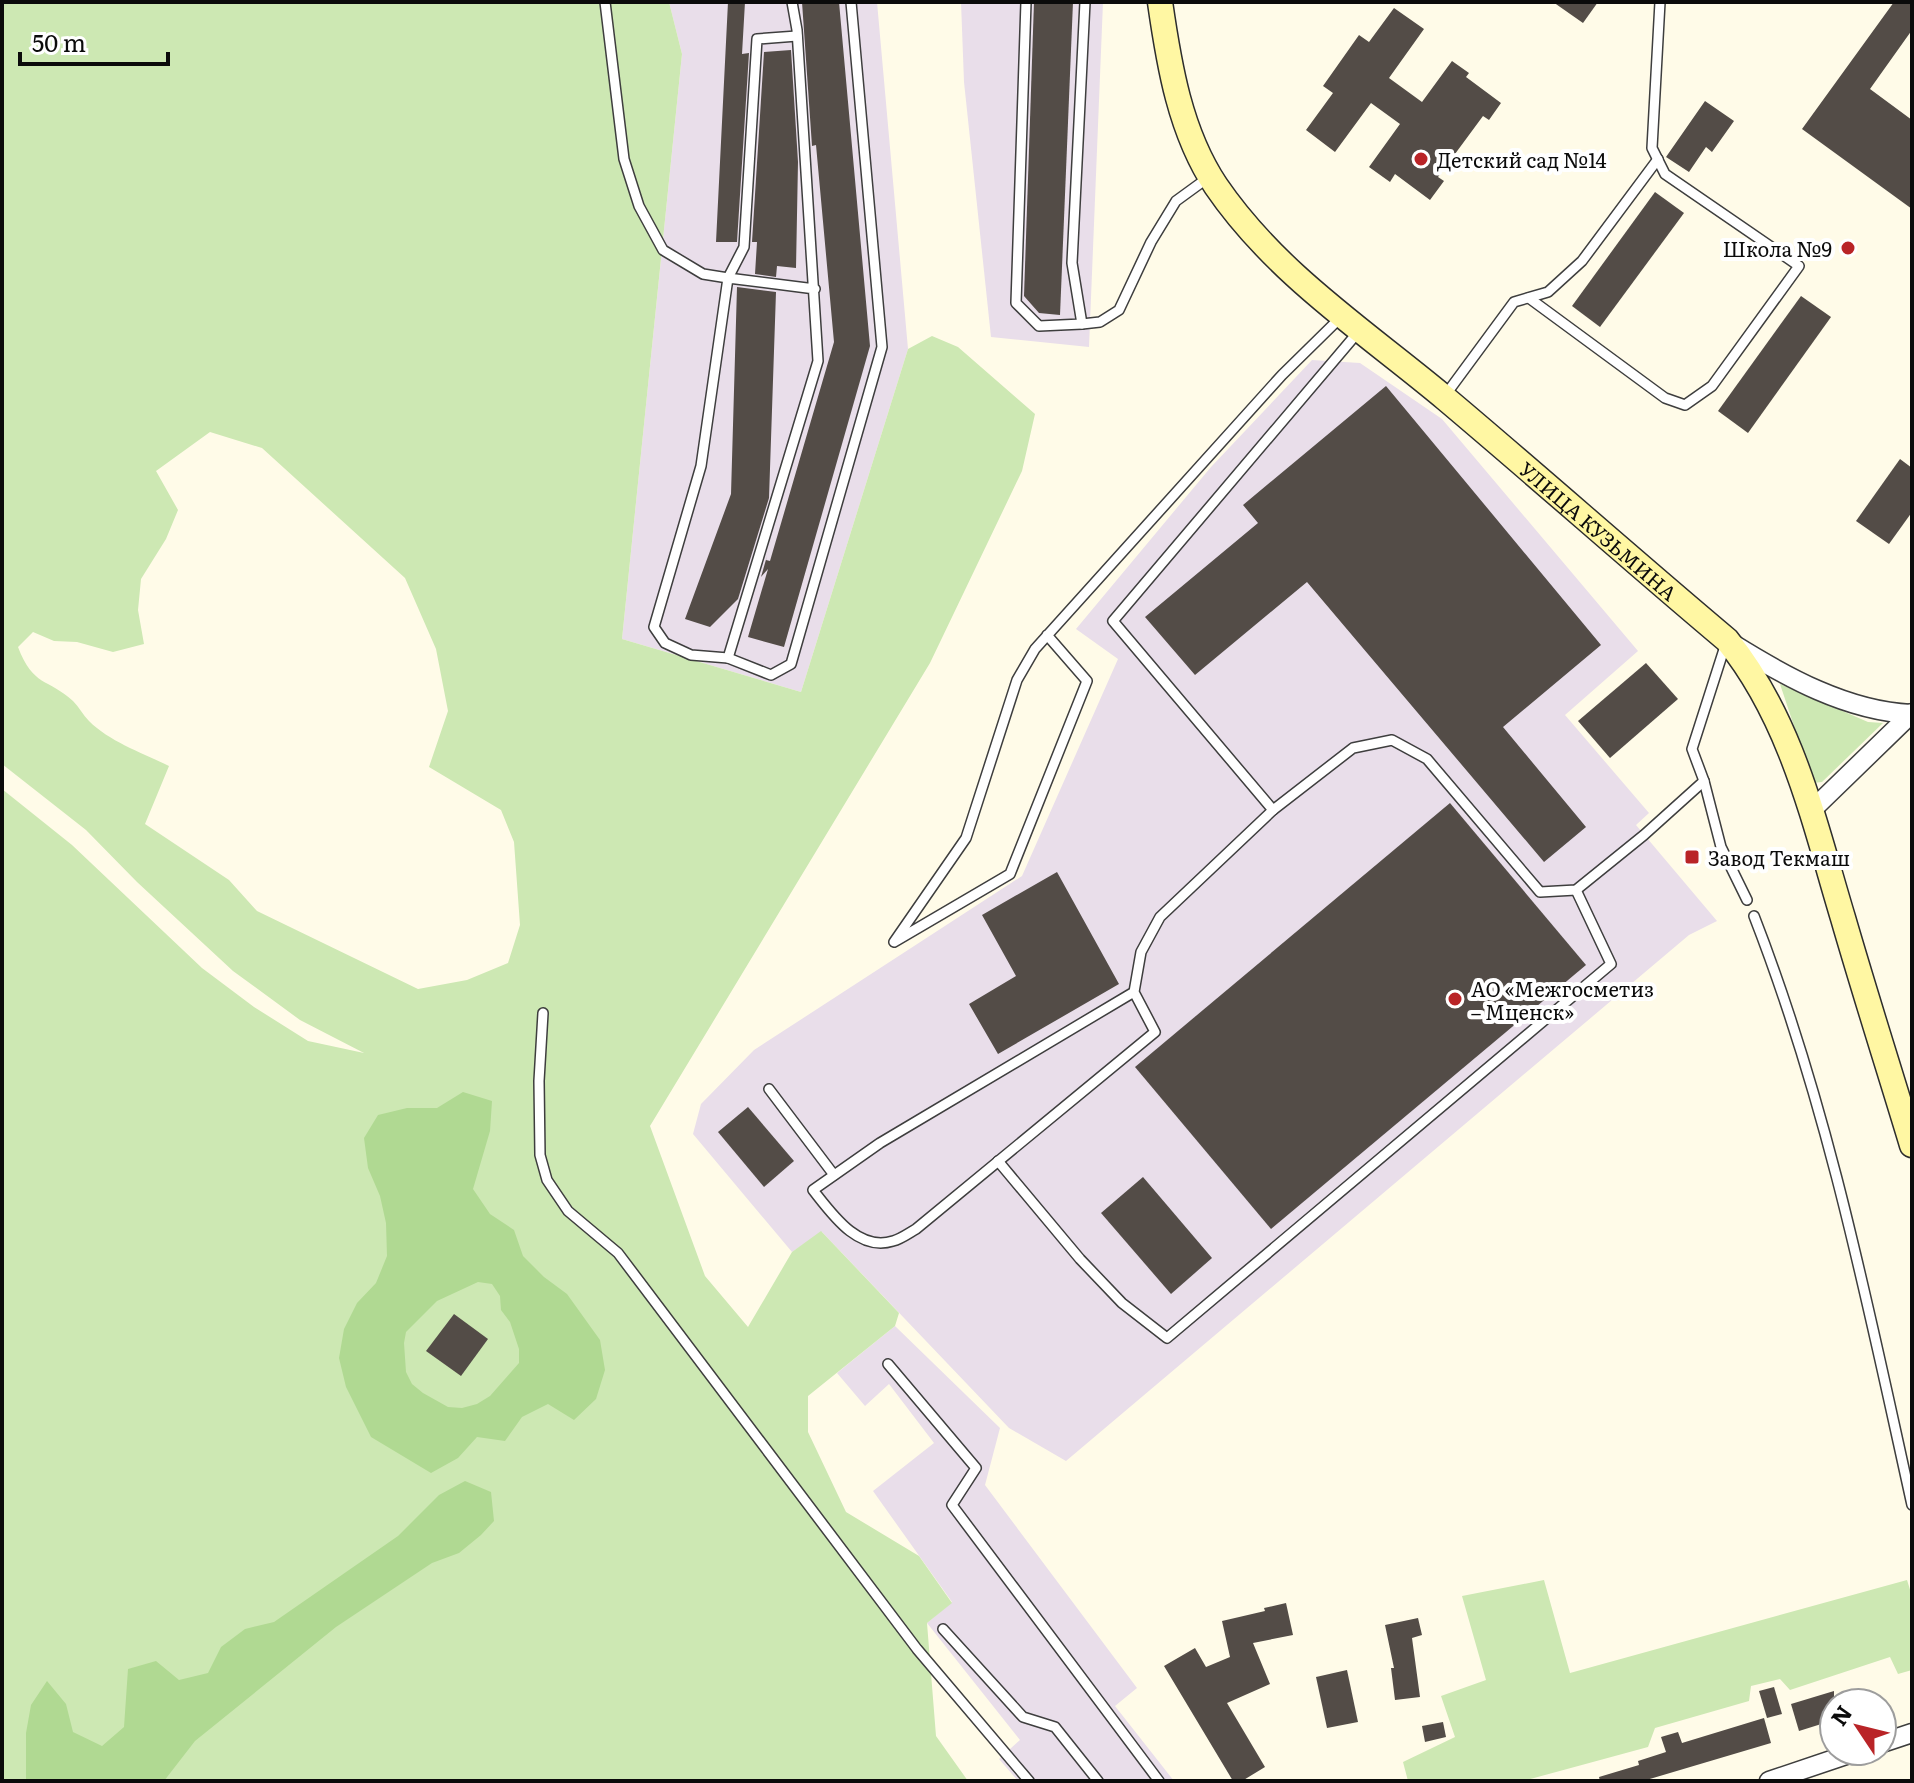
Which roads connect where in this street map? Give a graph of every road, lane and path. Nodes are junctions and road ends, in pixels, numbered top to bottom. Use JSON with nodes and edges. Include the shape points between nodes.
{"nodes":[{"id":1,"x":605,"y":2,"type":"edge"},
{"id":2,"x":792,"y":2,"type":"edge"},
{"id":3,"x":851,"y":2,"type":"edge"},
{"id":4,"x":1026,"y":2,"type":"edge"},
{"id":5,"x":1085,"y":2,"type":"edge"},
{"id":6,"x":1160,"y":2,"type":"edge"},
{"id":7,"x":1657,"y":3,"type":"edge"},
{"id":8,"x":797,"y":36,"type":"junction"},
{"id":9,"x":1658,"y":159,"type":"junction"},
{"id":10,"x":1210,"y":176,"type":"junction"},
{"id":11,"x":728,"y":278,"type":"junction"},
{"id":12,"x":815,"y":289,"type":"junction"},
{"id":13,"x":1529,"y":298,"type":"junction"},
{"id":14,"x":1351,"y":323,"type":"junction"},
{"id":15,"x":1082,"y":324,"type":"junction"},
{"id":16,"x":1444,"y":397,"type":"junction"},
{"id":17,"x":1047,"y":635,"type":"junction"},
{"id":18,"x":1727,"y":640,"type":"junction"},
{"id":19,"x":728,"y":658,"type":"junction"},
{"id":20,"x":1911,"y":713,"type":"edge"},
{"id":21,"x":1704,"y":781,"type":"junction"},
{"id":22,"x":1273,"y":810,"type":"junction"},
{"id":23,"x":1811,"y":811,"type":"junction"},
{"id":24,"x":1576,"y":890,"type":"junction"},
{"id":25,"x":1747,"y":900,"type":"dead end"},
{"id":26,"x":1754,"y":916,"type":"dead end"},
{"id":27,"x":1134,"y":992,"type":"junction"},
{"id":28,"x":543,"y":1013,"type":"dead end"},
{"id":29,"x":769,"y":1089,"type":"dead end"},
{"id":30,"x":1912,"y":1145,"type":"edge"},
{"id":31,"x":998,"y":1161,"type":"junction"},
{"id":32,"x":834,"y":1175,"type":"junction"},
{"id":33,"x":888,"y":1364,"type":"dead end"},
{"id":34,"x":1912,"y":1505,"type":"edge"},
{"id":35,"x":943,"y":1629,"type":"dead end"},
{"id":36,"x":1818,"y":1764,"type":"edge"},
{"id":37,"x":1029,"y":1781,"type":"edge"},
{"id":38,"x":1098,"y":1781,"type":"edge"},
{"id":39,"x":1159,"y":1781,"type":"edge"},
{"id":40,"x":1769,"y":1781,"type":"edge"}],
"edges":[{"from":1,"to":11,"type":"lane","via":[[624,159],[639,206],[663,250],[703,274]]},
{"from":2,"to":8,"type":"lane"},
{"from":3,"to":19,"type":"lane","via":[[882,347],[791,664],[771,675]]},
{"from":4,"to":15,"type":"lane","via":[[1016,303],[1039,326]]},
{"from":5,"to":15,"type":"lane","via":[[1072,263]]},
{"from":6,"to":10,"type":"main road","name":"УЛИЦА КУЗЬМИНА","via":[[1178,99]]},
{"from":7,"to":9,"type":"lane","via":[[1652,148]]},
{"from":8,"to":11,"type":"lane","via":[[757,39],[744,247]]},
{"from":8,"to":12,"type":"lane"},
{"from":9,"to":13,"type":"lane","via":[[1582,261],[1548,292]]},
{"from":9,"to":13,"type":"lane","via":[[1665,174],[1799,266],[1712,386],[1685,405],[1665,398]]},
{"from":10,"to":14,"type":"main road","name":"УЛИЦА КУЗЬМИНА","via":[[1243,223],[1280,262]]},
{"from":10,"to":15,"type":"lane","via":[[1176,201],[1119,310],[1100,322]]},
{"from":11,"to":12,"type":"lane"},
{"from":11,"to":19,"type":"lane","via":[[701,466],[654,627],[665,643],[691,655]]},
{"from":12,"to":19,"type":"lane","via":[[818,361]]},
{"from":13,"to":16,"type":"lane","via":[[1514,302]]},
{"from":14,"to":16,"type":"main road","name":"УЛИЦА КУЗЬМИНА"},
{"from":14,"to":17,"type":"lane","via":[[1282,375]]},
{"from":14,"to":22,"type":"lane","via":[[1113,621]]},
{"from":16,"to":18,"type":"main road","name":"УЛИЦА КУЗЬМИНА"},
{"from":17,"to":17,"type":"lane","via":[[1017,680],[966,838],[894,942],[1010,874],[1087,681]]},
{"from":18,"to":20,"type":"street","via":[[1848,703],[1884,713]]},
{"from":18,"to":21,"type":"lane","via":[[1692,749]]},
{"from":18,"to":23,"type":"main road","name":"УЛИЦА КУЗЬМИНА","via":[[1770,702]]},
{"from":20,"to":23,"type":"street"},
{"from":21,"to":24,"type":"lane"},
{"from":21,"to":25,"type":"lane","via":[[1721,847]]},
{"from":22,"to":24,"type":"lane","via":[[1353,748],[1392,740],[1427,759],[1540,892]]},
{"from":22,"to":27,"type":"lane","via":[[1160,917],[1141,952]]},
{"from":23,"to":30,"type":"main road","name":"УЛИЦА КУЗЬМИНА"},
{"from":24,"to":31,"type":"lane","via":[[1611,964],[1167,1338],[1122,1303]]},
{"from":26,"to":34,"type":"lane","via":[[1792,1016],[1848,1217]]},
{"from":27,"to":31,"type":"lane","via":[[1155,1032]]},
{"from":27,"to":32,"type":"lane"},
{"from":28,"to":37,"type":"lane","via":[[540,1155],[547,1180],[568,1211],[618,1253],[917,1649]]},
{"from":29,"to":32,"type":"lane"},
{"from":31,"to":32,"type":"lane","via":[[916,1229],[892,1241],[871,1242],[833,1215],[813,1190]]},
{"from":33,"to":39,"type":"lane","via":[[976,1468],[952,1505]]},
{"from":35,"to":38,"type":"lane","via":[[1023,1717],[1055,1727]]},
{"from":36,"to":40,"type":"street"}]}
